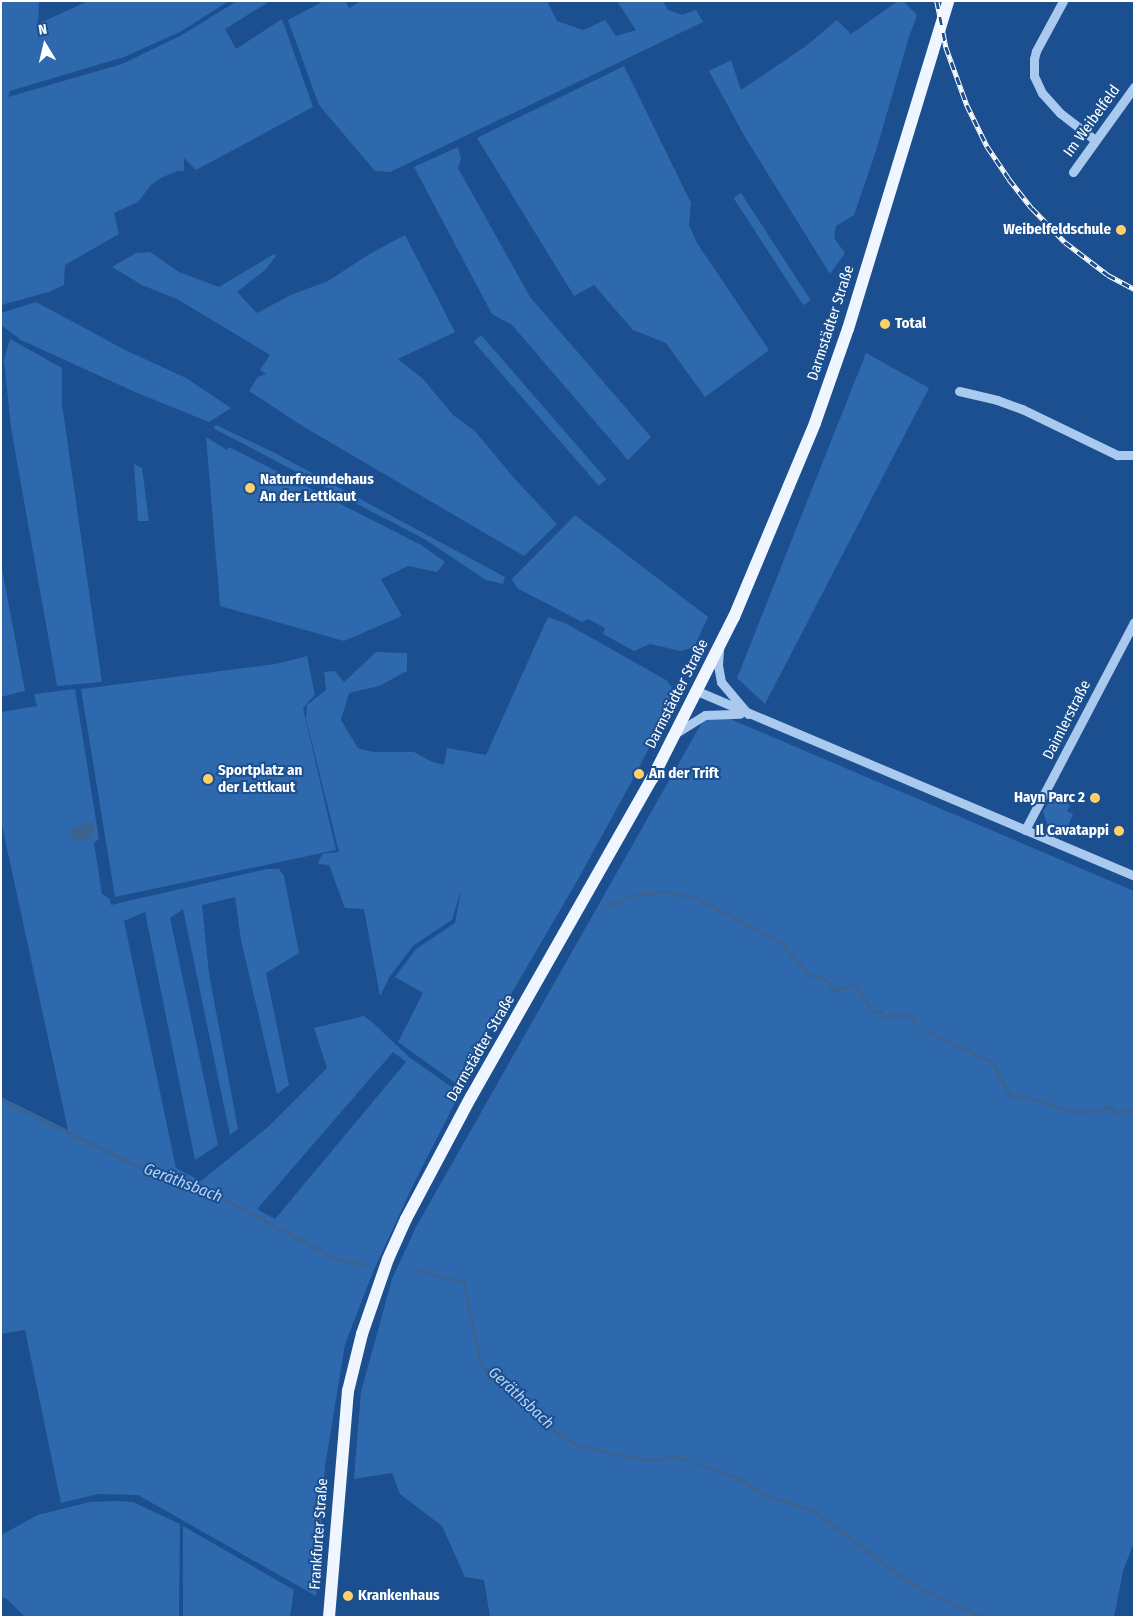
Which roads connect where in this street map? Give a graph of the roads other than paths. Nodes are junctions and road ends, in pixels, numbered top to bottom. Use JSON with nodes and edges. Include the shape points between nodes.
{"nodes":[{"id":1,"x":948,"y":1,"type":"edge"},
{"id":2,"x":1063,"y":1,"type":"edge"},
{"id":3,"x":1134,"y":87,"type":"edge"},
{"id":4,"x":1095,"y":140,"type":"junction"},
{"id":5,"x":1072,"y":172,"type":"dead end"},
{"id":6,"x":959,"y":391,"type":"dead end"},
{"id":7,"x":1134,"y":455,"type":"edge"},
{"id":8,"x":1134,"y":622,"type":"edge"},
{"id":9,"x":720,"y":648,"type":"junction"},
{"id":10,"x":697,"y":691,"type":"junction"},
{"id":11,"x":748,"y":714,"type":"junction"},
{"id":12,"x":676,"y":733,"type":"junction"},
{"id":13,"x":1025,"y":830,"type":"junction"},
{"id":14,"x":1134,"y":876,"type":"edge"},
{"id":15,"x":341,"y":1455,"type":"joint"},
{"id":16,"x":329,"y":1617,"type":"edge"}],
"edges":[{"from":1,"to":9,"type":"main road","name":"Darmstädter Straße","via":[[848,329],[815,423]]},
{"from":2,"to":4,"type":"street","via":[[1036,51],[1034,76],[1042,93],[1060,113]]},
{"from":3,"to":4,"type":"street","name":"Im Weibelfeld"},
{"from":4,"to":5,"type":"street","name":"Im Weibelfeld"},
{"from":6,"to":7,"type":"street","via":[[1022,410],[1117,456]]},
{"from":8,"to":13,"type":"street","name":"Daimlerstraße"},
{"from":9,"to":10,"type":"main road","name":"Darmstädter Straße"},
{"from":9,"to":11,"type":"street","via":[[721,682]]},
{"from":10,"to":11,"type":"street"},
{"from":10,"to":12,"type":"main road","name":"Darmstädter Straße"},
{"from":11,"to":12,"type":"street","via":[[705,715]]},
{"from":11,"to":13,"type":"street"},
{"from":12,"to":15,"type":"main road","name":"Darmstädter Straße","via":[[406,1219],[388,1259],[362,1334],[348,1391]]},
{"from":13,"to":14,"type":"street"},
{"from":15,"to":16,"type":"main road","name":"Frankfurter Straße"}]}
